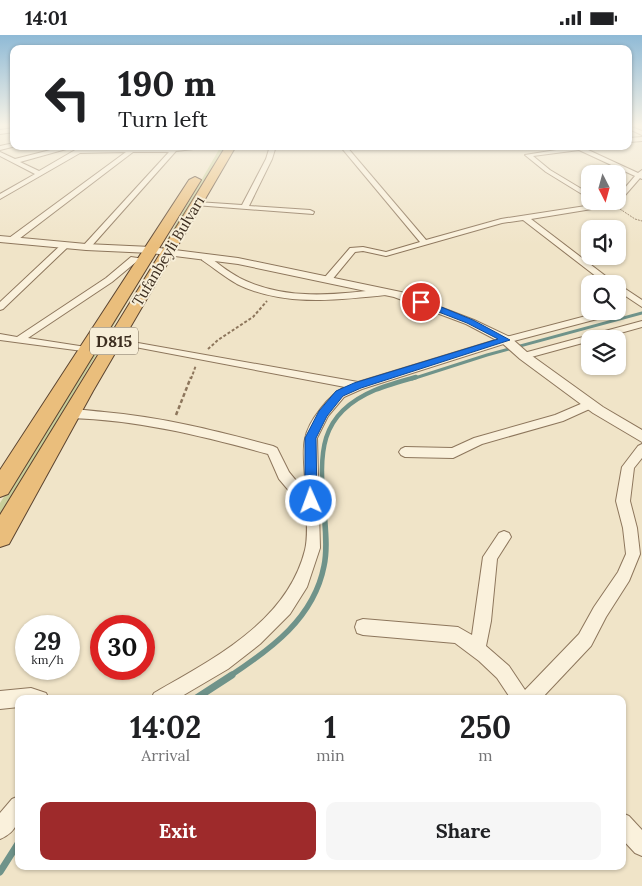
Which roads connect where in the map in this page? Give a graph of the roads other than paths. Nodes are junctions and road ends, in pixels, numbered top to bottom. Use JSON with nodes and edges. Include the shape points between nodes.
{"nodes":[{"id":1,"x":24,"y":166,"type":"edge"},
{"id":2,"x":52,"y":166,"type":"edge"},
{"id":3,"x":112,"y":166,"type":"edge"},
{"id":4,"x":160,"y":166,"type":"edge"},
{"id":5,"x":204,"y":166,"type":"edge"},
{"id":6,"x":219,"y":166,"type":"edge"},
{"id":7,"x":266,"y":166,"type":"edge"},
{"id":8,"x":359,"y":166,"type":"edge"},
{"id":9,"x":541,"y":166,"type":"edge"},
{"id":10,"x":620,"y":166,"type":"edge"},
{"id":11,"x":40,"y":174,"type":"junction"},
{"id":12,"x":641,"y":175,"type":"edge"},
{"id":13,"x":581,"y":191,"type":"edge"},
{"id":14,"x":626,"y":191,"type":"edge"},
{"id":15,"x":1,"y":196,"type":"edge"},
{"id":16,"x":197,"y":204,"type":"junction"},
{"id":17,"x":581,"y":206,"type":"edge"},
{"id":18,"x":244,"y":207,"type":"junction"},
{"id":19,"x":310,"y":212,"type":"dead end"},
{"id":20,"x":524,"y":217,"type":"junction"},
{"id":21,"x":0,"y":239,"type":"edge"},
{"id":22,"x":12,"y":240,"type":"junction"},
{"id":23,"x":426,"y":243,"type":"junction"},
{"id":24,"x":66,"y":245,"type":"junction"},
{"id":25,"x":86,"y":247,"type":"junction"},
{"id":26,"x":168,"y":253,"type":"junction"},
{"id":27,"x":147,"y":255,"type":"junction"},
{"id":28,"x":205,"y":258,"type":"junction"},
{"id":29,"x":600,"y":275,"type":"edge"},
{"id":30,"x":328,"y":279,"type":"junction"},
{"id":31,"x":386,"y":292,"type":"junction"},
{"id":32,"x":0,"y":307,"type":"edge"},
{"id":33,"x":630,"y":308,"type":"edge"},
{"id":34,"x":642,"y":323,"type":"edge"},
{"id":35,"x":0,"y":337,"type":"edge"},
{"id":36,"x":114,"y":339,"type":"junction"},
{"id":37,"x":18,"y":340,"type":"junction"},
{"id":38,"x":507,"y":341,"type":"junction"},
{"id":39,"x":86,"y":350,"type":"junction"},
{"id":40,"x":524,"y":356,"type":"junction"},
{"id":41,"x":358,"y":386,"type":"junction"},
{"id":42,"x":590,"y":404,"type":"junction"},
{"id":43,"x":70,"y":414,"type":"junction"},
{"id":44,"x":642,"y":437,"type":"edge"},
{"id":45,"x":642,"y":449,"type":"edge"},
{"id":46,"x":405,"y":452,"type":"dead end"},
{"id":47,"x":7,"y":465,"type":"edge"},
{"id":48,"x":310,"y":487,"type":"junction"},
{"id":49,"x":0,"y":488,"type":"edge"},
{"id":50,"x":0,"y":537,"type":"edge"},
{"id":51,"x":504,"y":537,"type":"dead end"},
{"id":52,"x":362,"y":627,"type":"dead end"},
{"id":53,"x":477,"y":649,"type":"junction"},
{"id":54,"x":167,"y":695,"type":"edge"},
{"id":55,"x":518,"y":695,"type":"edge"},
{"id":56,"x":533,"y":695,"type":"edge"},
{"id":57,"x":15,"y":699,"type":"edge"},
{"id":58,"x":0,"y":700,"type":"edge"},
{"id":59,"x":15,"y":811,"type":"edge"},
{"id":60,"x":626,"y":828,"type":"edge"},
{"id":61,"x":0,"y":829,"type":"edge"},
{"id":62,"x":642,"y":846,"type":"edge"}],
"edges":[{"from":1,"to":11,"type":"street"},
{"from":2,"to":11,"type":"street"},
{"from":3,"to":22,"type":"street"},
{"from":4,"to":25,"type":"street"},
{"from":5,"to":27,"type":"highway","name":"Tufanbeyli Bulvarı","number":"D815"},
{"from":6,"to":16,"type":"highway","name":"Tufanbeyli Bulvarı","number":"D815"},
{"from":7,"to":18,"type":"street"},
{"from":8,"to":23,"type":"street"},
{"from":9,"to":13,"type":"street"},
{"from":10,"to":12,"type":"street"},
{"from":11,"to":15,"type":"street"},
{"from":12,"to":14,"type":"street"},
{"from":16,"to":18,"type":"street"},
{"from":16,"to":26,"type":"highway","name":"Tufanbeyli Bulvarı","number":"D815"},
{"from":17,"to":20,"type":"street"},
{"from":18,"to":19,"type":"street"},
{"from":20,"to":23,"type":"street"},
{"from":20,"to":29,"type":"street"},
{"from":21,"to":22,"type":"street"},
{"from":22,"to":24,"type":"street"},
{"from":23,"to":30,"type":"street","via":[[386,254],[353,250]]},
{"from":24,"to":25,"type":"street"},
{"from":24,"to":32,"type":"street"},
{"from":25,"to":27,"type":"street"},
{"from":26,"to":27,"type":"street"},
{"from":26,"to":28,"type":"street"},
{"from":26,"to":36,"type":"highway","name":"Tufanbeyli Bulvarı","number":"D815"},
{"from":27,"to":37,"type":"street","via":[[134,259],[109,280]]},
{"from":27,"to":39,"type":"highway","name":"Tufanbeyli Bulvarı","number":"D815"},
{"from":28,"to":30,"type":"street","via":[[238,261]]},
{"from":28,"to":31,"type":"street","via":[[242,283],[273,295],[316,299]]},
{"from":30,"to":31,"type":"street"},
{"from":31,"to":38,"type":"street","via":[[470,321]]},
{"from":33,"to":38,"type":"street"},
{"from":34,"to":40,"type":"street"},
{"from":35,"to":37,"type":"street"},
{"from":36,"to":41,"type":"street"},
{"from":36,"to":43,"type":"highway","name":"Tufanbeyli Bulvarı","number":"D815"},
{"from":37,"to":39,"type":"street"},
{"from":38,"to":40,"type":"street"},
{"from":38,"to":41,"type":"street"},
{"from":39,"to":47,"type":"highway","name":"Tufanbeyli Bulvarı","number":"D815"},
{"from":40,"to":42,"type":"street"},
{"from":41,"to":48,"type":"street","via":[[340,394],[323,414],[311,438]]},
{"from":42,"to":44,"type":"street"},
{"from":42,"to":46,"type":"street","via":[[559,418],[478,441],[453,453]]},
{"from":43,"to":48,"type":"street","via":[[129,419],[232,439],[273,451],[284,475],[295,488]]},
{"from":43,"to":50,"type":"highway","name":"Tufanbeyli Bulvarı","number":"D815"},
{"from":45,"to":56,"type":"street","via":[[628,467],[623,501],[633,554],[624,576],[586,640]]},
{"from":47,"to":49,"type":"highway","name":"Tufanbeyli Bulvarı","number":"D815"},
{"from":48,"to":54,"type":"street","via":[[313,548],[302,582],[284,609],[222,663]]},
{"from":51,"to":53,"type":"street","via":[[490,557],[484,621]]},
{"from":52,"to":53,"type":"street","via":[[458,635]]},
{"from":53,"to":55,"type":"street","via":[[503,672]]},
{"from":57,"to":58,"type":"street"},
{"from":59,"to":61,"type":"street"},
{"from":60,"to":62,"type":"street"}]}
